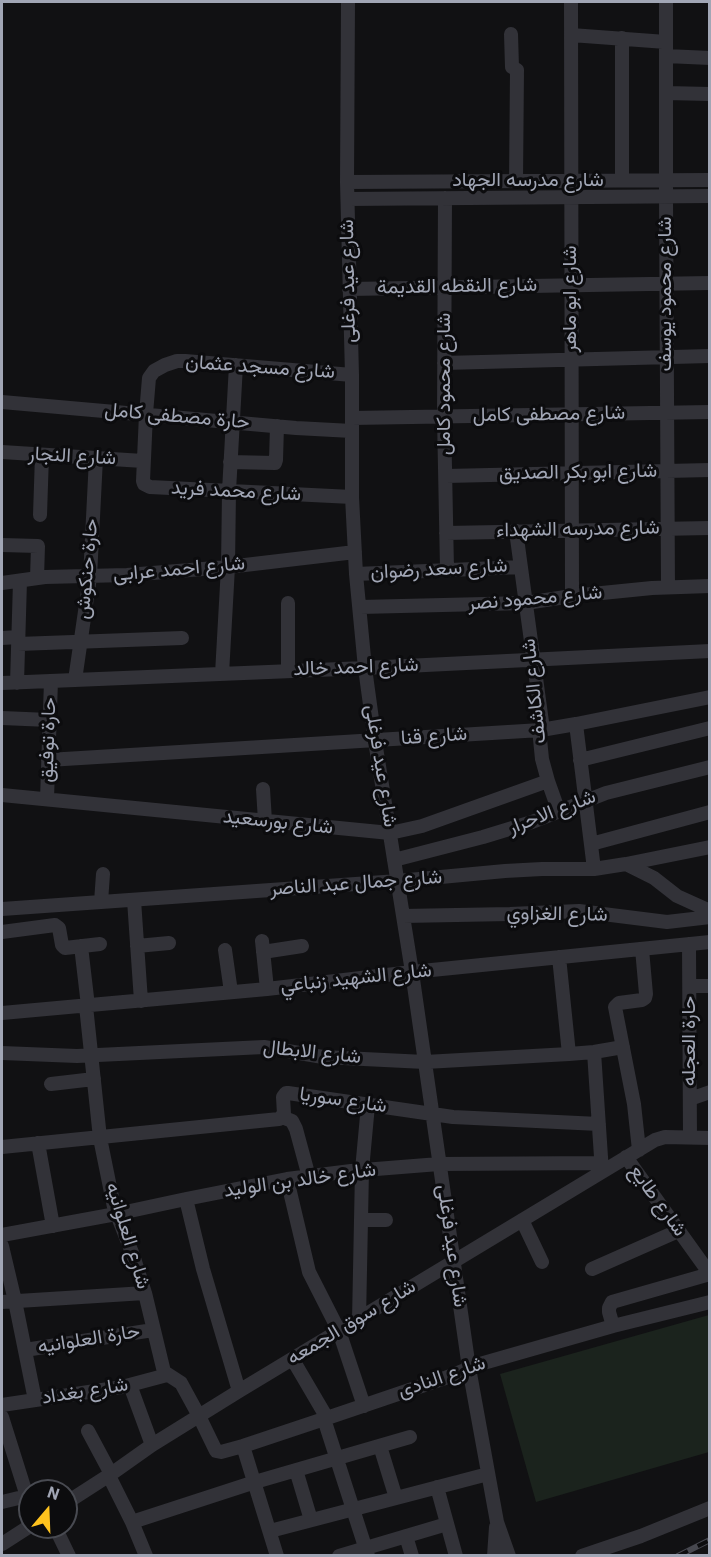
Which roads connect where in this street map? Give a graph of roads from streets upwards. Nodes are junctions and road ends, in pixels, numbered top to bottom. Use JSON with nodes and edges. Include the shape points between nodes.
{"nodes":[{"id":1,"x":348,"y":2,"type":"edge"},
{"id":2,"x":571,"y":2,"type":"edge"},
{"id":3,"x":666,"y":2,"type":"edge"},
{"id":4,"x":511,"y":34,"type":"dead end"},
{"id":5,"x":571,"y":35,"type":"junction"},
{"id":6,"x":622,"y":38,"type":"junction"},
{"id":7,"x":666,"y":49,"type":"junction"},
{"id":8,"x":710,"y":58,"type":"edge"},
{"id":9,"x":666,"y":93,"type":"junction"},
{"id":10,"x":710,"y":94,"type":"edge"},
{"id":11,"x":622,"y":180,"type":"junction"},
{"id":12,"x":666,"y":180,"type":"junction"},
{"id":13,"x":710,"y":180,"type":"edge"},
{"id":14,"x":516,"y":181,"type":"junction"},
{"id":15,"x":571,"y":181,"type":"junction"},
{"id":16,"x":347,"y":182,"type":"junction"},
{"id":17,"x":666,"y":196,"type":"junction"},
{"id":18,"x":710,"y":196,"type":"edge"},
{"id":19,"x":571,"y":197,"type":"junction"},
{"id":20,"x":445,"y":198,"type":"junction"},
{"id":21,"x":348,"y":199,"type":"junction"},
{"id":22,"x":666,"y":283,"type":"junction"},
{"id":23,"x":710,"y":283,"type":"edge"},
{"id":24,"x":571,"y":285,"type":"junction"},
{"id":25,"x":445,"y":287,"type":"junction"},
{"id":26,"x":349,"y":289,"type":"junction"},
{"id":27,"x":710,"y":356,"type":"edge"},
{"id":28,"x":667,"y":357,"type":"junction"},
{"id":29,"x":572,"y":360,"type":"junction"},
{"id":30,"x":444,"y":363,"type":"junction"},
{"id":31,"x":236,"y":365,"type":"junction"},
{"id":32,"x":352,"y":375,"type":"junction"},
{"id":33,"x":2,"y":402,"type":"edge"},
{"id":34,"x":710,"y":412,"type":"edge"},
{"id":35,"x":667,"y":413,"type":"junction"},
{"id":36,"x":146,"y":414,"type":"junction"},
{"id":37,"x":572,"y":415,"type":"junction"},
{"id":38,"x":444,"y":417,"type":"junction"},
{"id":39,"x":232,"y":422,"type":"junction"},
{"id":40,"x":352,"y":425,"type":"junction"},
{"id":41,"x":277,"y":426,"type":"junction"},
{"id":42,"x":2,"y":452,"type":"edge"},
{"id":43,"x":42,"y":455,"type":"junction"},
{"id":44,"x":96,"y":458,"type":"junction"},
{"id":45,"x":143,"y":461,"type":"junction"},
{"id":46,"x":230,"y":462,"type":"junction"},
{"id":47,"x":710,"y":470,"type":"edge"},
{"id":48,"x":668,"y":471,"type":"junction"},
{"id":49,"x":572,"y":473,"type":"junction"},
{"id":50,"x":446,"y":476,"type":"junction"},
{"id":51,"x":229,"y":491,"type":"junction"},
{"id":52,"x":352,"y":497,"type":"junction"},
{"id":53,"x":40,"y":515,"type":"dead end"},
{"id":54,"x":710,"y":528,"type":"edge"},
{"id":55,"x":668,"y":529,"type":"junction"},
{"id":56,"x":572,"y":530,"type":"junction"},
{"id":57,"x":516,"y":531,"type":"junction"},
{"id":58,"x":447,"y":533,"type":"junction"},
{"id":59,"x":2,"y":545,"type":"edge"},
{"id":60,"x":356,"y":552,"type":"junction"},
{"id":61,"x":228,"y":567,"type":"junction"},
{"id":62,"x":521,"y":567,"type":"junction"},
{"id":63,"x":447,"y":569,"type":"junction"},
{"id":64,"x":356,"y":574,"type":"junction"},
{"id":65,"x":90,"y":577,"type":"junction"},
{"id":66,"x":37,"y":578,"type":"junction"},
{"id":67,"x":20,"y":581,"type":"junction"},
{"id":68,"x":2,"y":583,"type":"edge"},
{"id":69,"x":710,"y":586,"type":"edge"},
{"id":70,"x":668,"y":587,"type":"junction"},
{"id":71,"x":572,"y":596,"type":"junction"},
{"id":72,"x":288,"y":603,"type":"dead end"},
{"id":73,"x":526,"y":603,"type":"junction"},
{"id":74,"x":360,"y":607,"type":"junction"},
{"id":75,"x":2,"y":638,"type":"edge"},
{"id":76,"x":182,"y":638,"type":"dead end"},
{"id":77,"x":18,"y":640,"type":"junction"},
{"id":78,"x":81,"y":642,"type":"junction"},
{"id":79,"x":710,"y":651,"type":"edge"},
{"id":80,"x":533,"y":660,"type":"junction"},
{"id":81,"x":365,"y":668,"type":"junction"},
{"id":82,"x":288,"y":671,"type":"junction"},
{"id":83,"x":222,"y":674,"type":"junction"},
{"id":84,"x":75,"y":680,"type":"junction"},
{"id":85,"x":51,"y":681,"type":"junction"},
{"id":86,"x":2,"y":683,"type":"edge"},
{"id":87,"x":17,"y":683,"type":"junction"},
{"id":88,"x":710,"y":697,"type":"edge"},
{"id":89,"x":2,"y":718,"type":"edge"},
{"id":90,"x":49,"y":720,"type":"junction"},
{"id":91,"x":576,"y":724,"type":"junction"},
{"id":92,"x":710,"y":728,"type":"edge"},
{"id":93,"x":541,"y":730,"type":"junction"},
{"id":94,"x":375,"y":741,"type":"junction"},
{"id":95,"x":580,"y":759,"type":"junction"},
{"id":96,"x":48,"y":760,"type":"junction"},
{"id":97,"x":710,"y":767,"type":"edge"},
{"id":98,"x":548,"y":782,"type":"junction"},
{"id":99,"x":263,"y":789,"type":"dead end"},
{"id":100,"x":2,"y":795,"type":"edge"},
{"id":101,"x":46,"y":800,"type":"junction"},
{"id":102,"x":585,"y":800,"type":"junction"},
{"id":103,"x":559,"y":812,"type":"junction"},
{"id":104,"x":710,"y":812,"type":"edge"},
{"id":105,"x":265,"y":821,"type":"junction"},
{"id":106,"x":390,"y":833,"type":"junction"},
{"id":107,"x":591,"y":844,"type":"junction"},
{"id":108,"x":710,"y":847,"type":"edge"},
{"id":109,"x":394,"y":860,"type":"junction"},
{"id":110,"x":626,"y":864,"type":"junction"},
{"id":111,"x":594,"y":869,"type":"junction"},
{"id":112,"x":103,"y":874,"type":"dead end"},
{"id":113,"x":398,"y":881,"type":"junction"},
{"id":114,"x":134,"y":900,"type":"junction"},
{"id":115,"x":101,"y":902,"type":"junction"},
{"id":116,"x":2,"y":909,"type":"edge"},
{"id":117,"x":710,"y":911,"type":"edge"},
{"id":118,"x":403,"y":916,"type":"junction"},
{"id":119,"x":710,"y":917,"type":"edge"},
{"id":120,"x":2,"y":932,"type":"edge"},
{"id":121,"x":710,"y":942,"type":"edge"},
{"id":122,"x":170,"y":943,"type":"dead end"},
{"id":123,"x":100,"y":944,"type":"dead end"},
{"id":124,"x":689,"y":944,"type":"junction"},
{"id":125,"x":81,"y":946,"type":"junction"},
{"id":126,"x":137,"y":946,"type":"junction"},
{"id":127,"x":302,"y":946,"type":"dead end"},
{"id":128,"x":642,"y":949,"type":"junction"},
{"id":129,"x":225,"y":950,"type":"dead end"},
{"id":130,"x":559,"y":957,"type":"junction"},
{"id":131,"x":412,"y":972,"type":"junction"},
{"id":132,"x":690,"y":986,"type":"junction"},
{"id":133,"x":710,"y":986,"type":"edge"},
{"id":134,"x":267,"y":989,"type":"junction"},
{"id":135,"x":231,"y":992,"type":"junction"},
{"id":136,"x":141,"y":1001,"type":"junction"},
{"id":137,"x":87,"y":1006,"type":"junction"},
{"id":138,"x":2,"y":1013,"type":"edge"},
{"id":139,"x":623,"y":1047,"type":"junction"},
{"id":140,"x":594,"y":1052,"type":"junction"},
{"id":141,"x":2,"y":1053,"type":"edge"},
{"id":142,"x":569,"y":1054,"type":"junction"},
{"id":143,"x":92,"y":1056,"type":"junction"},
{"id":144,"x":425,"y":1062,"type":"junction"},
{"id":145,"x":94,"y":1079,"type":"junction"},
{"id":146,"x":51,"y":1084,"type":"dead end"},
{"id":147,"x":710,"y":1092,"type":"edge"},
{"id":148,"x":690,"y":1099,"type":"junction"},
{"id":149,"x":368,"y":1105,"type":"junction"},
{"id":150,"x":433,"y":1114,"type":"junction"},
{"id":151,"x":282,"y":1117,"type":"junction"},
{"id":152,"x":599,"y":1124,"type":"junction"},
{"id":153,"x":690,"y":1137,"type":"junction"},
{"id":154,"x":100,"y":1138,"type":"junction"},
{"id":155,"x":710,"y":1138,"type":"edge"},
{"id":156,"x":38,"y":1143,"type":"junction"},
{"id":157,"x":2,"y":1147,"type":"edge"},
{"id":158,"x":639,"y":1150,"type":"junction"},
{"id":159,"x":626,"y":1157,"type":"junction"},
{"id":160,"x":439,"y":1164,"type":"junction"},
{"id":161,"x":602,"y":1168,"type":"junction"},
{"id":162,"x":362,"y":1170,"type":"junction"},
{"id":163,"x":309,"y":1177,"type":"junction"},
{"id":164,"x":287,"y":1179,"type":"junction"},
{"id":165,"x":186,"y":1199,"type":"junction"},
{"id":166,"x":116,"y":1214,"type":"junction"},
{"id":167,"x":361,"y":1220,"type":"junction"},
{"id":168,"x":386,"y":1220,"type":"dead end"},
{"id":169,"x":522,"y":1220,"type":"junction"},
{"id":170,"x":53,"y":1226,"type":"junction"},
{"id":171,"x":678,"y":1231,"type":"junction"},
{"id":172,"x":2,"y":1235,"type":"edge"},
{"id":173,"x":2,"y":1245,"type":"edge"},
{"id":174,"x":453,"y":1261,"type":"junction"},
{"id":175,"x":542,"y":1262,"type":"dead end"},
{"id":176,"x":592,"y":1269,"type":"dead end"},
{"id":177,"x":710,"y":1274,"type":"edge"},
{"id":178,"x":145,"y":1293,"type":"junction"},
{"id":179,"x":8,"y":1302,"type":"edge"},
{"id":180,"x":710,"y":1302,"type":"edge"},
{"id":181,"x":359,"y":1320,"type":"junction"},
{"id":182,"x":613,"y":1326,"type":"junction"},
{"id":183,"x":153,"y":1330,"type":"junction"},
{"id":184,"x":339,"y":1331,"type":"junction"},
{"id":185,"x":25,"y":1350,"type":"junction"},
{"id":186,"x":293,"y":1360,"type":"junction"},
{"id":187,"x":469,"y":1368,"type":"junction"},
{"id":188,"x":167,"y":1375,"type":"junction"},
{"id":189,"x":130,"y":1385,"type":"junction"},
{"id":190,"x":239,"y":1391,"type":"junction"},
{"id":191,"x":35,"y":1400,"type":"junction"},
{"id":192,"x":2,"y":1405,"type":"edge"},
{"id":193,"x":364,"y":1406,"type":"junction"},
{"id":194,"x":199,"y":1416,"type":"junction"},
{"id":195,"x":2,"y":1417,"type":"edge"},
{"id":196,"x":326,"y":1419,"type":"junction"},
{"id":197,"x":88,"y":1431,"type":"dead end"},
{"id":198,"x":410,"y":1437,"type":"dead end"},
{"id":199,"x":152,"y":1445,"type":"junction"},
{"id":200,"x":243,"y":1446,"type":"junction"},
{"id":201,"x":380,"y":1446,"type":"junction"},
{"id":202,"x":337,"y":1458,"type":"junction"},
{"id":203,"x":296,"y":1470,"type":"junction"},
{"id":204,"x":488,"y":1474,"type":"junction"},
{"id":205,"x":110,"y":1475,"type":"junction"},
{"id":206,"x":21,"y":1479,"type":"edge"},
{"id":207,"x":255,"y":1482,"type":"junction"},
{"id":208,"x":437,"y":1487,"type":"junction"},
{"id":209,"x":78,"y":1495,"type":"edge"},
{"id":210,"x":396,"y":1498,"type":"junction"},
{"id":211,"x":18,"y":1501,"type":"edge"},
{"id":212,"x":2,"y":1502,"type":"edge"},
{"id":213,"x":710,"y":1508,"type":"edge"},
{"id":214,"x":353,"y":1509,"type":"junction"},
{"id":215,"x":311,"y":1520,"type":"junction"},
{"id":216,"x":132,"y":1522,"type":"junction"},
{"id":217,"x":496,"y":1522,"type":"junction"},
{"id":218,"x":447,"y":1524,"type":"junction"},
{"id":219,"x":270,"y":1531,"type":"junction"},
{"id":220,"x":18,"y":1534,"type":"edge"},
{"id":221,"x":406,"y":1536,"type":"junction"},
{"id":222,"x":61,"y":1539,"type":"edge"},
{"id":223,"x":2,"y":1544,"type":"edge"},
{"id":224,"x":366,"y":1552,"type":"edge"},
{"id":225,"x":69,"y":1556,"type":"edge"},
{"id":226,"x":146,"y":1556,"type":"edge"},
{"id":227,"x":278,"y":1556,"type":"edge"},
{"id":228,"x":339,"y":1556,"type":"edge"},
{"id":229,"x":412,"y":1556,"type":"edge"},
{"id":230,"x":456,"y":1556,"type":"edge"},
{"id":231,"x":494,"y":1556,"type":"edge"},
{"id":232,"x":509,"y":1556,"type":"edge"},
{"id":233,"x":582,"y":1556,"type":"edge"}],
"edges":[{"from":1,"to":16,"type":"street","name":"شارع عيد فرغلى"},
{"from":2,"to":5,"type":"street","name":"شارع ابو ماهر"},
{"from":3,"to":7,"type":"street","name":"شارع محمود يوسف"},
{"from":4,"to":14,"type":"street","via":[[512,67],[517,70]]},
{"from":5,"to":6,"type":"street"},
{"from":5,"to":15,"type":"street","name":"شارع ابو ماهر"},
{"from":6,"to":7,"type":"street"},
{"from":6,"to":11,"type":"street"},
{"from":7,"to":8,"type":"street"},
{"from":7,"to":9,"type":"street","name":"شارع محمود يوسف"},
{"from":9,"to":10,"type":"street"},
{"from":9,"to":12,"type":"street","name":"شارع محمود يوسف"},
{"from":11,"to":12,"type":"street","name":"شارع مدرسه الجهاد"},
{"from":11,"to":15,"type":"street","name":"شارع مدرسه الجهاد"},
{"from":12,"to":13,"type":"street","name":"شارع مدرسه الجهاد"},
{"from":12,"to":17,"type":"street","name":"شارع محمود يوسف"},
{"from":14,"to":15,"type":"street","name":"شارع مدرسه الجهاد"},
{"from":14,"to":16,"type":"street","name":"شارع مدرسه الجهاد"},
{"from":15,"to":19,"type":"street","name":"شارع ابو ماهر"},
{"from":16,"to":21,"type":"street","name":"شارع عيد فرغلى"},
{"from":17,"to":18,"type":"street","name":"شارع مدرسه الجهاد"},
{"from":17,"to":19,"type":"street","name":"شارع مدرسه الجهاد"},
{"from":17,"to":22,"type":"street","name":"شارع محمود يوسف"},
{"from":19,"to":20,"type":"street","name":"شارع مدرسه الجهاد"},
{"from":19,"to":24,"type":"street","name":"شارع ابو ماهر"},
{"from":20,"to":21,"type":"street","name":"شارع مدرسه الجهاد"},
{"from":20,"to":25,"type":"street","name":"شارع محمود كامل"},
{"from":21,"to":26,"type":"street","name":"شارع عيد فرغلى"},
{"from":22,"to":23,"type":"street","name":"شارع النقطه القديمة"},
{"from":22,"to":24,"type":"street","name":"شارع النقطه القديمة"},
{"from":22,"to":28,"type":"street","name":"شارع محمود يوسف"},
{"from":24,"to":25,"type":"street","name":"شارع النقطه القديمة"},
{"from":24,"to":29,"type":"street","name":"شارع ابو ماهر"},
{"from":25,"to":26,"type":"street","name":"شارع النقطه القديمة"},
{"from":25,"to":30,"type":"street","name":"شارع محمود كامل"},
{"from":26,"to":32,"type":"street","name":"شارع عيد فرغلى"},
{"from":27,"to":28,"type":"street"},
{"from":28,"to":29,"type":"street"},
{"from":28,"to":35,"type":"street","name":"شارع محمود يوسف"},
{"from":29,"to":30,"type":"street"},
{"from":29,"to":37,"type":"street","name":"شارع ابو ماهر"},
{"from":30,"to":38,"type":"street","name":"شارع محمود كامل"},
{"from":31,"to":32,"type":"street","name":"شارع مسجد عثمان"},
{"from":31,"to":36,"type":"street","name":"شارع مسجد عثمان","via":[[185,361],[165,365],[149,378]]},
{"from":31,"to":39,"type":"street"},
{"from":32,"to":40,"type":"street","name":"شارع عيد فرغلى"},
{"from":33,"to":36,"type":"street","name":"حارة مصطفى كامل"},
{"from":34,"to":35,"type":"street","name":"شارع مصطفى كامل"},
{"from":35,"to":37,"type":"street","name":"شارع مصطفى كامل"},
{"from":35,"to":48,"type":"street","name":"شارع محمود يوسف"},
{"from":36,"to":39,"type":"street","name":"حارة مصطفى كامل"},
{"from":36,"to":45,"type":"street","name":"شارع مسجد عثمان"},
{"from":37,"to":38,"type":"street","name":"شارع مصطفى كامل"},
{"from":37,"to":49,"type":"street","name":"شارع ابو ماهر"},
{"from":38,"to":40,"type":"street","name":"شارع مصطفى كامل"},
{"from":38,"to":50,"type":"street","name":"شارع محمود كامل"},
{"from":39,"to":41,"type":"street","name":"حارة مصطفى كامل"},
{"from":39,"to":46,"type":"street"},
{"from":40,"to":41,"type":"street","name":"حارة مصطفى كامل"},
{"from":40,"to":52,"type":"street","name":"شارع عيد فرغلى"},
{"from":41,"to":46,"type":"street","via":[[274,463]]},
{"from":42,"to":43,"type":"street","name":"شارع النجار"},
{"from":43,"to":44,"type":"street","name":"شارع النجار"},
{"from":43,"to":53,"type":"street"},
{"from":44,"to":45,"type":"street","name":"شارع النجار"},
{"from":44,"to":65,"type":"street","name":"حارة حنكوش"},
{"from":45,"to":51,"type":"street","name":"شارع محمد فريد","via":[[143,481],[147,486]]},
{"from":46,"to":51,"type":"street"},
{"from":47,"to":48,"type":"street","name":"شارع ابو بكر الصديق"},
{"from":48,"to":49,"type":"street","name":"شارع ابو بكر الصديق"},
{"from":48,"to":55,"type":"street","name":"شارع محمود يوسف"},
{"from":49,"to":50,"type":"street","name":"شارع ابو بكر الصديق"},
{"from":49,"to":56,"type":"street","name":"شارع ابو ماهر"},
{"from":50,"to":58,"type":"street","name":"شارع محمود كامل"},
{"from":51,"to":52,"type":"street","name":"شارع محمد فريد"},
{"from":51,"to":61,"type":"street"},
{"from":52,"to":60,"type":"street","name":"شارع عيد فرغلى"},
{"from":54,"to":55,"type":"street","name":"شارع مدرسه الشهداء"},
{"from":55,"to":56,"type":"street","name":"شارع مدرسه الشهداء"},
{"from":55,"to":70,"type":"street","name":"شارع محمود يوسف"},
{"from":56,"to":57,"type":"street","name":"شارع مدرسه الشهداء"},
{"from":56,"to":71,"type":"street","name":"شارع ابو ماهر"},
{"from":57,"to":58,"type":"street","name":"شارع مدرسه الشهداء"},
{"from":57,"to":62,"type":"street","name":"شارع الكاشف"},
{"from":58,"to":63,"type":"street","name":"شارع محمود كامل"},
{"from":59,"to":66,"type":"street","via":[[38,546]]},
{"from":60,"to":61,"type":"street","name":"شارع احمد عرابى"},
{"from":60,"to":64,"type":"street","name":"شارع عيد فرغلى"},
{"from":61,"to":65,"type":"street","name":"شارع احمد عرابى"},
{"from":61,"to":83,"type":"street"},
{"from":62,"to":63,"type":"street","name":"شارع سعد رضوان"},
{"from":62,"to":73,"type":"street","name":"شارع الكاشف"},
{"from":63,"to":64,"type":"street","name":"شارع سعد رضوان"},
{"from":64,"to":74,"type":"street","name":"شارع عيد فرغلى"},
{"from":65,"to":66,"type":"street","name":"شارع احمد عرابى"},
{"from":65,"to":78,"type":"street","name":"حارة حنكوش"},
{"from":66,"to":67,"type":"street","name":"شارع احمد عرابى"},
{"from":67,"to":68,"type":"street","name":"شارع احمد عرابى"},
{"from":67,"to":77,"type":"street"},
{"from":69,"to":70,"type":"street","name":"شارع محمود نصر"},
{"from":70,"to":71,"type":"street","name":"شارع محمود نصر"},
{"from":71,"to":73,"type":"street","name":"شارع محمود نصر"},
{"from":72,"to":82,"type":"street"},
{"from":73,"to":74,"type":"street","name":"شارع محمود نصر"},
{"from":73,"to":80,"type":"street","name":"شارع الكاشف"},
{"from":74,"to":81,"type":"street","name":"شارع عيد فرغلى"},
{"from":75,"to":77,"type":"street"},
{"from":76,"to":78,"type":"street"},
{"from":77,"to":78,"type":"street"},
{"from":77,"to":87,"type":"street"},
{"from":78,"to":84,"type":"street","name":"حارة حنكوش"},
{"from":79,"to":80,"type":"street","name":"شارع احمد خالد"},
{"from":80,"to":81,"type":"street","name":"شارع احمد خالد"},
{"from":80,"to":93,"type":"street","name":"شارع الكاشف"},
{"from":81,"to":82,"type":"street","name":"شارع احمد خالد"},
{"from":81,"to":94,"type":"street","name":"شارع عيد فرغلى"},
{"from":82,"to":83,"type":"street","name":"شارع احمد خالد"},
{"from":83,"to":84,"type":"street","name":"شارع احمد خالد"},
{"from":84,"to":85,"type":"street","name":"شارع احمد خالد"},
{"from":85,"to":87,"type":"street","name":"شارع احمد خالد"},
{"from":85,"to":90,"type":"street","name":"حارة توفيق"},
{"from":86,"to":87,"type":"street","name":"شارع احمد خالد"},
{"from":88,"to":91,"type":"street","name":"شارع قنا"},
{"from":89,"to":90,"type":"street"},
{"from":90,"to":96,"type":"street","name":"حارة توفيق"},
{"from":91,"to":93,"type":"street","name":"شارع قنا"},
{"from":91,"to":95,"type":"street"},
{"from":92,"to":95,"type":"street"},
{"from":93,"to":94,"type":"street","name":"شارع قنا"},
{"from":93,"to":98,"type":"street","name":"شارع الكاشف"},
{"from":94,"to":96,"type":"street","name":"شارع قنا"},
{"from":94,"to":106,"type":"street","name":"شارع عيد فرغلى"},
{"from":95,"to":102,"type":"street"},
{"from":96,"to":101,"type":"street","name":"حارة توفيق"},
{"from":97,"to":102,"type":"street","name":"شارع الاحرار"},
{"from":98,"to":103,"type":"street","name":"شارع الكاشف"},
{"from":98,"to":106,"type":"street","name":"شارع بورسعيد","via":[[422,826]]},
{"from":99,"to":105,"type":"street"},
{"from":100,"to":101,"type":"street","name":"شارع بورسعيد"},
{"from":101,"to":105,"type":"street","name":"شارع بورسعيد"},
{"from":102,"to":103,"type":"street","name":"شارع الاحرار"},
{"from":102,"to":107,"type":"street"},
{"from":103,"to":109,"type":"street","name":"شارع الاحرار"},
{"from":104,"to":107,"type":"street"},
{"from":105,"to":106,"type":"street","name":"شارع بورسعيد"},
{"from":106,"to":109,"type":"street","name":"شارع عيد فرغلى"},
{"from":107,"to":111,"type":"street"},
{"from":108,"to":110,"type":"street","name":"شارع جمال عبد الناصر"},
{"from":109,"to":113,"type":"street","name":"شارع عيد فرغلى"},
{"from":110,"to":111,"type":"street","name":"شارع جمال عبد الناصر"},
{"from":110,"to":117,"type":"street","via":[[654,878],[677,896]]},
{"from":111,"to":113,"type":"street","name":"شارع جمال عبد الناصر","via":[[505,871]]},
{"from":112,"to":115,"type":"street"},
{"from":113,"to":114,"type":"street","name":"شارع جمال عبد الناصر"},
{"from":113,"to":118,"type":"street","name":"شارع عيد فرغلى"},
{"from":114,"to":115,"type":"street","name":"شارع جمال عبد الناصر"},
{"from":114,"to":126,"type":"street"},
{"from":115,"to":116,"type":"street","name":"شارع جمال عبد الناصر"},
{"from":118,"to":119,"type":"street","name":"شارع الغزاوي","via":[[579,911],[654,921]]},
{"from":118,"to":131,"type":"street","name":"شارع عيد فرغلى"},
{"from":120,"to":125,"type":"street","via":[[55,925],[63,947]]},
{"from":121,"to":124,"type":"street","name":"شارع الشهيد زنباعي"},
{"from":122,"to":126,"type":"street"},
{"from":123,"to":125,"type":"street"},
{"from":124,"to":128,"type":"street","name":"شارع الشهيد زنباعي"},
{"from":124,"to":132,"type":"street","name":"حارة العجله"},
{"from":125,"to":137,"type":"street","name":"شارع العلوانيه"},
{"from":126,"to":136,"type":"street"},
{"from":127,"to":134,"type":"street","via":[[262,946]]},
{"from":128,"to":130,"type":"street","name":"شارع الشهيد زنباعي"},
{"from":128,"to":139,"type":"street","via":[[645,998],[615,1007]]},
{"from":129,"to":135,"type":"street"},
{"from":130,"to":131,"type":"street","name":"شارع الشهيد زنباعي"},
{"from":130,"to":142,"type":"street"},
{"from":131,"to":134,"type":"street","name":"شارع الشهيد زنباعي"},
{"from":131,"to":144,"type":"street","name":"شارع عيد فرغلى"},
{"from":132,"to":133,"type":"street"},
{"from":132,"to":148,"type":"street","name":"حارة العجله"},
{"from":134,"to":135,"type":"street","name":"شارع الشهيد زنباعي"},
{"from":135,"to":136,"type":"street","name":"شارع الشهيد زنباعي"},
{"from":136,"to":137,"type":"street","name":"شارع الشهيد زنباعي"},
{"from":137,"to":138,"type":"street","name":"شارع الشهيد زنباعي"},
{"from":137,"to":143,"type":"street","name":"شارع العلوانيه"},
{"from":139,"to":140,"type":"street","name":"شارع الابطال"},
{"from":139,"to":158,"type":"street"},
{"from":140,"to":142,"type":"street","name":"شارع الابطال"},
{"from":140,"to":152,"type":"street"},
{"from":141,"to":143,"type":"street","name":"شارع الابطال"},
{"from":142,"to":144,"type":"street","name":"شارع الابطال"},
{"from":143,"to":144,"type":"street","name":"شارع الابطال","via":[[264,1047],[323,1057]]},
{"from":143,"to":145,"type":"street","name":"شارع العلوانيه"},
{"from":144,"to":150,"type":"street","name":"شارع عيد فرغلى"},
{"from":145,"to":146,"type":"street"},
{"from":145,"to":154,"type":"street","name":"شارع العلوانيه"},
{"from":147,"to":148,"type":"street"},
{"from":148,"to":153,"type":"street","name":"حارة العجله"},
{"from":149,"to":150,"type":"street","name":"شارع سوريا"},
{"from":149,"to":151,"type":"street","name":"شارع سوريا","via":[[286,1093]]},
{"from":149,"to":162,"type":"street"},
{"from":150,"to":152,"type":"street","name":"شارع سوريا"},
{"from":150,"to":160,"type":"street","name":"شارع عيد فرغلى"},
{"from":151,"to":154,"type":"street","name":"شارع سوريا"},
{"from":151,"to":163,"type":"street","via":[[292,1121],[296,1129]]},
{"from":152,"to":161,"type":"street"},
{"from":153,"to":155,"type":"street","name":"شارع سوق الجمعه"},
{"from":153,"to":158,"type":"street","name":"شارع سوق الجمعه","via":[[660,1138]]},
{"from":154,"to":156,"type":"street","name":"شارع سوريا"},
{"from":154,"to":166,"type":"street","name":"شارع العلوانيه"},
{"from":156,"to":157,"type":"street","name":"شارع سوريا"},
{"from":156,"to":170,"type":"street"},
{"from":158,"to":159,"type":"street","name":"شارع سوق الجمعه"},
{"from":159,"to":161,"type":"street","name":"شارع سوق الجمعه"},
{"from":159,"to":171,"type":"street","name":"شارع طايع"},
{"from":160,"to":161,"type":"street","name":"شارع خالد بن الوليد"},
{"from":160,"to":162,"type":"street","name":"شارع خالد بن الوليد"},
{"from":160,"to":174,"type":"street","name":"شارع عيد فرغلى"},
{"from":161,"to":169,"type":"street","name":"شارع سوق الجمعه"},
{"from":162,"to":163,"type":"street","name":"شارع خالد بن الوليد"},
{"from":162,"to":167,"type":"street"},
{"from":163,"to":164,"type":"street","name":"شارع خالد بن الوليد"},
{"from":164,"to":165,"type":"street","name":"شارع خالد بن الوليد"},
{"from":164,"to":184,"type":"street","via":[[309,1272]]},
{"from":165,"to":166,"type":"street","name":"شارع خالد بن الوليد"},
{"from":165,"to":190,"type":"street"},
{"from":166,"to":170,"type":"street","name":"شارع خالد بن الوليد"},
{"from":166,"to":178,"type":"street","name":"شارع العلوانيه"},
{"from":167,"to":168,"type":"street"},
{"from":167,"to":181,"type":"street"},
{"from":169,"to":174,"type":"street","name":"شارع سوق الجمعه"},
{"from":169,"to":175,"type":"street"},
{"from":170,"to":172,"type":"street","name":"شارع خالد بن الوليد"},
{"from":171,"to":176,"type":"street"},
{"from":171,"to":177,"type":"street","name":"شارع طايع"},
{"from":173,"to":179,"type":"street"},
{"from":174,"to":181,"type":"street","name":"شارع سوق الجمعه"},
{"from":174,"to":187,"type":"street","name":"شارع عيد فرغلى"},
{"from":177,"to":182,"type":"street","via":[[612,1302],[609,1312]]},
{"from":178,"to":179,"type":"street"},
{"from":178,"to":183,"type":"street","name":"شارع العلوانيه"},
{"from":179,"to":185,"type":"street"},
{"from":180,"to":182,"type":"street","name":"شارع النادى"},
{"from":181,"to":184,"type":"street","name":"شارع سوق الجمعه"},
{"from":182,"to":187,"type":"street","name":"شارع النادى"},
{"from":183,"to":185,"type":"street","name":"حارة العلوانيه"},
{"from":183,"to":188,"type":"street","name":"شارع العلوانيه"},
{"from":184,"to":186,"type":"street","name":"شارع سوق الجمعه"},
{"from":184,"to":193,"type":"street"},
{"from":185,"to":191,"type":"street"},
{"from":186,"to":190,"type":"street","name":"شارع سوق الجمعه"},
{"from":186,"to":196,"type":"street"},
{"from":187,"to":193,"type":"street","name":"شارع النادى"},
{"from":187,"to":204,"type":"street","name":"شارع عيد فرغلى"},
{"from":188,"to":189,"type":"street","name":"شارع بغداد"},
{"from":188,"to":194,"type":"street","name":"شارع العلوانيه","via":[[181,1383]]},
{"from":189,"to":191,"type":"street","name":"شارع بغداد"},
{"from":189,"to":199,"type":"street"},
{"from":190,"to":194,"type":"street","name":"شارع سوق الجمعه"},
{"from":191,"to":192,"type":"street","name":"شارع بغداد"},
{"from":193,"to":196,"type":"street","name":"شارع النادى"},
{"from":194,"to":199,"type":"street","name":"شارع سوق الجمعه"},
{"from":194,"to":200,"type":"street","name":"شارع النادى","via":[[216,1451]]},
{"from":195,"to":206,"type":"street"},
{"from":196,"to":200,"type":"street","name":"شارع النادى"},
{"from":196,"to":202,"type":"street"},
{"from":197,"to":205,"type":"street"},
{"from":198,"to":201,"type":"street"},
{"from":199,"to":205,"type":"street","name":"شارع سوق الجمعه"},
{"from":200,"to":207,"type":"street"},
{"from":201,"to":202,"type":"street"},
{"from":201,"to":210,"type":"street"},
{"from":202,"to":203,"type":"street"},
{"from":202,"to":214,"type":"street"},
{"from":203,"to":207,"type":"street"},
{"from":203,"to":215,"type":"street"},
{"from":204,"to":208,"type":"street"},
{"from":204,"to":217,"type":"street","name":"شارع عيد فرغلى"},
{"from":205,"to":209,"type":"street","name":"شارع سوق الجمعه"},
{"from":205,"to":216,"type":"street"},
{"from":207,"to":216,"type":"street"},
{"from":207,"to":219,"type":"street"},
{"from":208,"to":210,"type":"street"},
{"from":208,"to":218,"type":"street"},
{"from":210,"to":214,"type":"street"},
{"from":211,"to":212,"type":"street"},
{"from":213,"to":233,"type":"street"},
{"from":214,"to":215,"type":"street"},
{"from":214,"to":224,"type":"street"},
{"from":215,"to":219,"type":"street"},
{"from":216,"to":226,"type":"street"},
{"from":217,"to":231,"type":"street","name":"شارع عيد فرغلى"},
{"from":217,"to":232,"type":"street","name":"شارع عيد فرغلى"},
{"from":218,"to":221,"type":"street"},
{"from":218,"to":230,"type":"street"},
{"from":219,"to":227,"type":"street"},
{"from":220,"to":223,"type":"street"},
{"from":221,"to":224,"type":"street"},
{"from":221,"to":229,"type":"street"},
{"from":222,"to":225,"type":"street"},
{"from":224,"to":228,"type":"street"}]}
